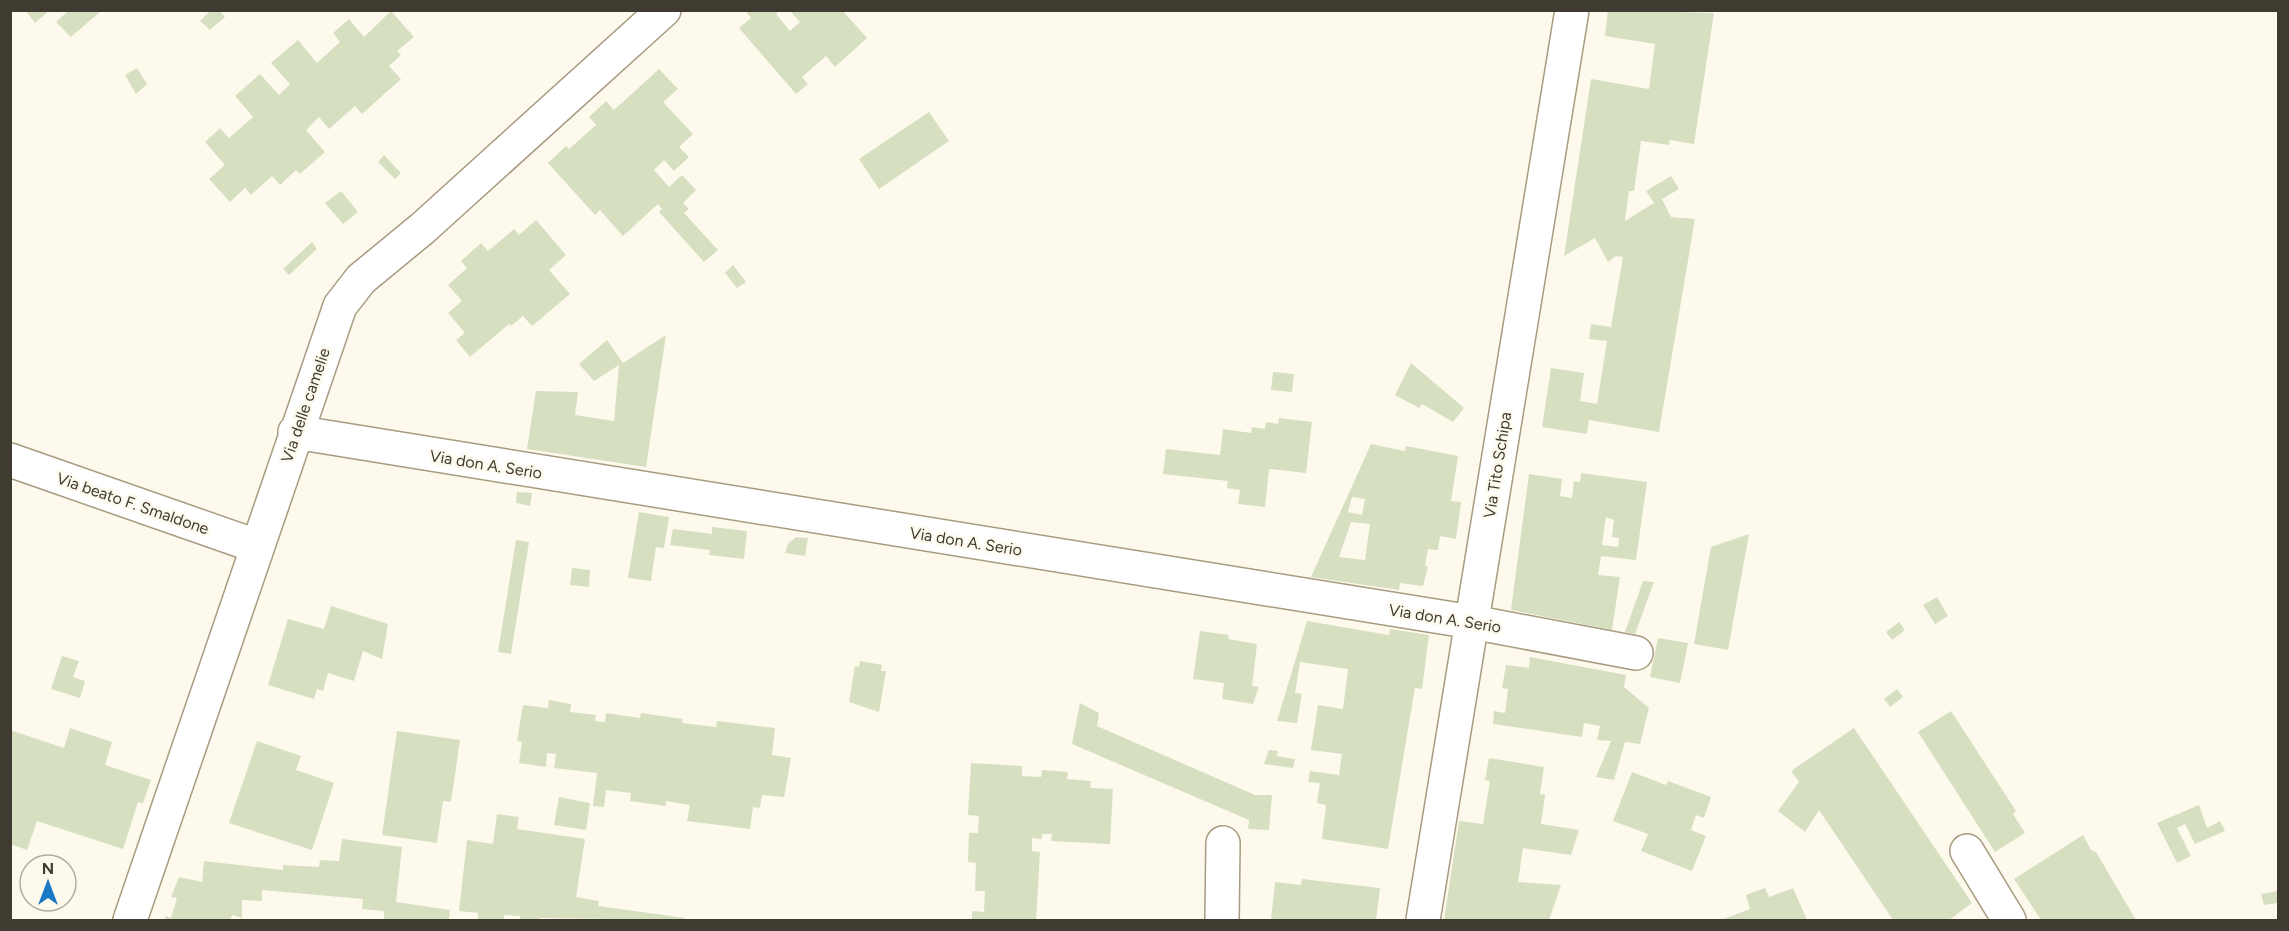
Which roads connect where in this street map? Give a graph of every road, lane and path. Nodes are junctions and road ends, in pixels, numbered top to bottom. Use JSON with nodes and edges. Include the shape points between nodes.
{"nodes":[{"id":1,"x":664,"y":10,"type":"edge"},
{"id":2,"x":1572,"y":10,"type":"edge"},
{"id":3,"x":295,"y":432,"type":"junction"},
{"id":4,"x":10,"y":460,"type":"edge"},
{"id":5,"x":256,"y":546,"type":"junction"},
{"id":6,"x":1472,"y":622,"type":"junction"},
{"id":7,"x":1636,"y":653,"type":"dead end"},
{"id":8,"x":1223,"y":843,"type":"dead end"},
{"id":9,"x":1967,"y":851,"type":"dead end"},
{"id":10,"x":130,"y":921,"type":"edge"},
{"id":11,"x":1222,"y":921,"type":"edge"},
{"id":12,"x":1423,"y":921,"type":"edge"},
{"id":13,"x":2009,"y":921,"type":"edge"}],
"edges":[{"from":1,"to":3,"type":"street","name":"Via delle camelie","via":[[423,228],[361,279],[340,306]]},
{"from":2,"to":6,"type":"street","name":"Via Tito Schipa"},
{"from":3,"to":5,"type":"street","name":"Via delle camelie"},
{"from":3,"to":6,"type":"street","name":"Via don A. Serio"},
{"from":4,"to":5,"type":"street","name":"Via beato F. Smaldone"},
{"from":5,"to":10,"type":"street","name":"Via delle camelie"},
{"from":6,"to":7,"type":"street","name":"Via don A. Serio"},
{"from":6,"to":12,"type":"street","name":"Via Tito Schipa"},
{"from":8,"to":11,"type":"street"},
{"from":9,"to":13,"type":"street"}]}
